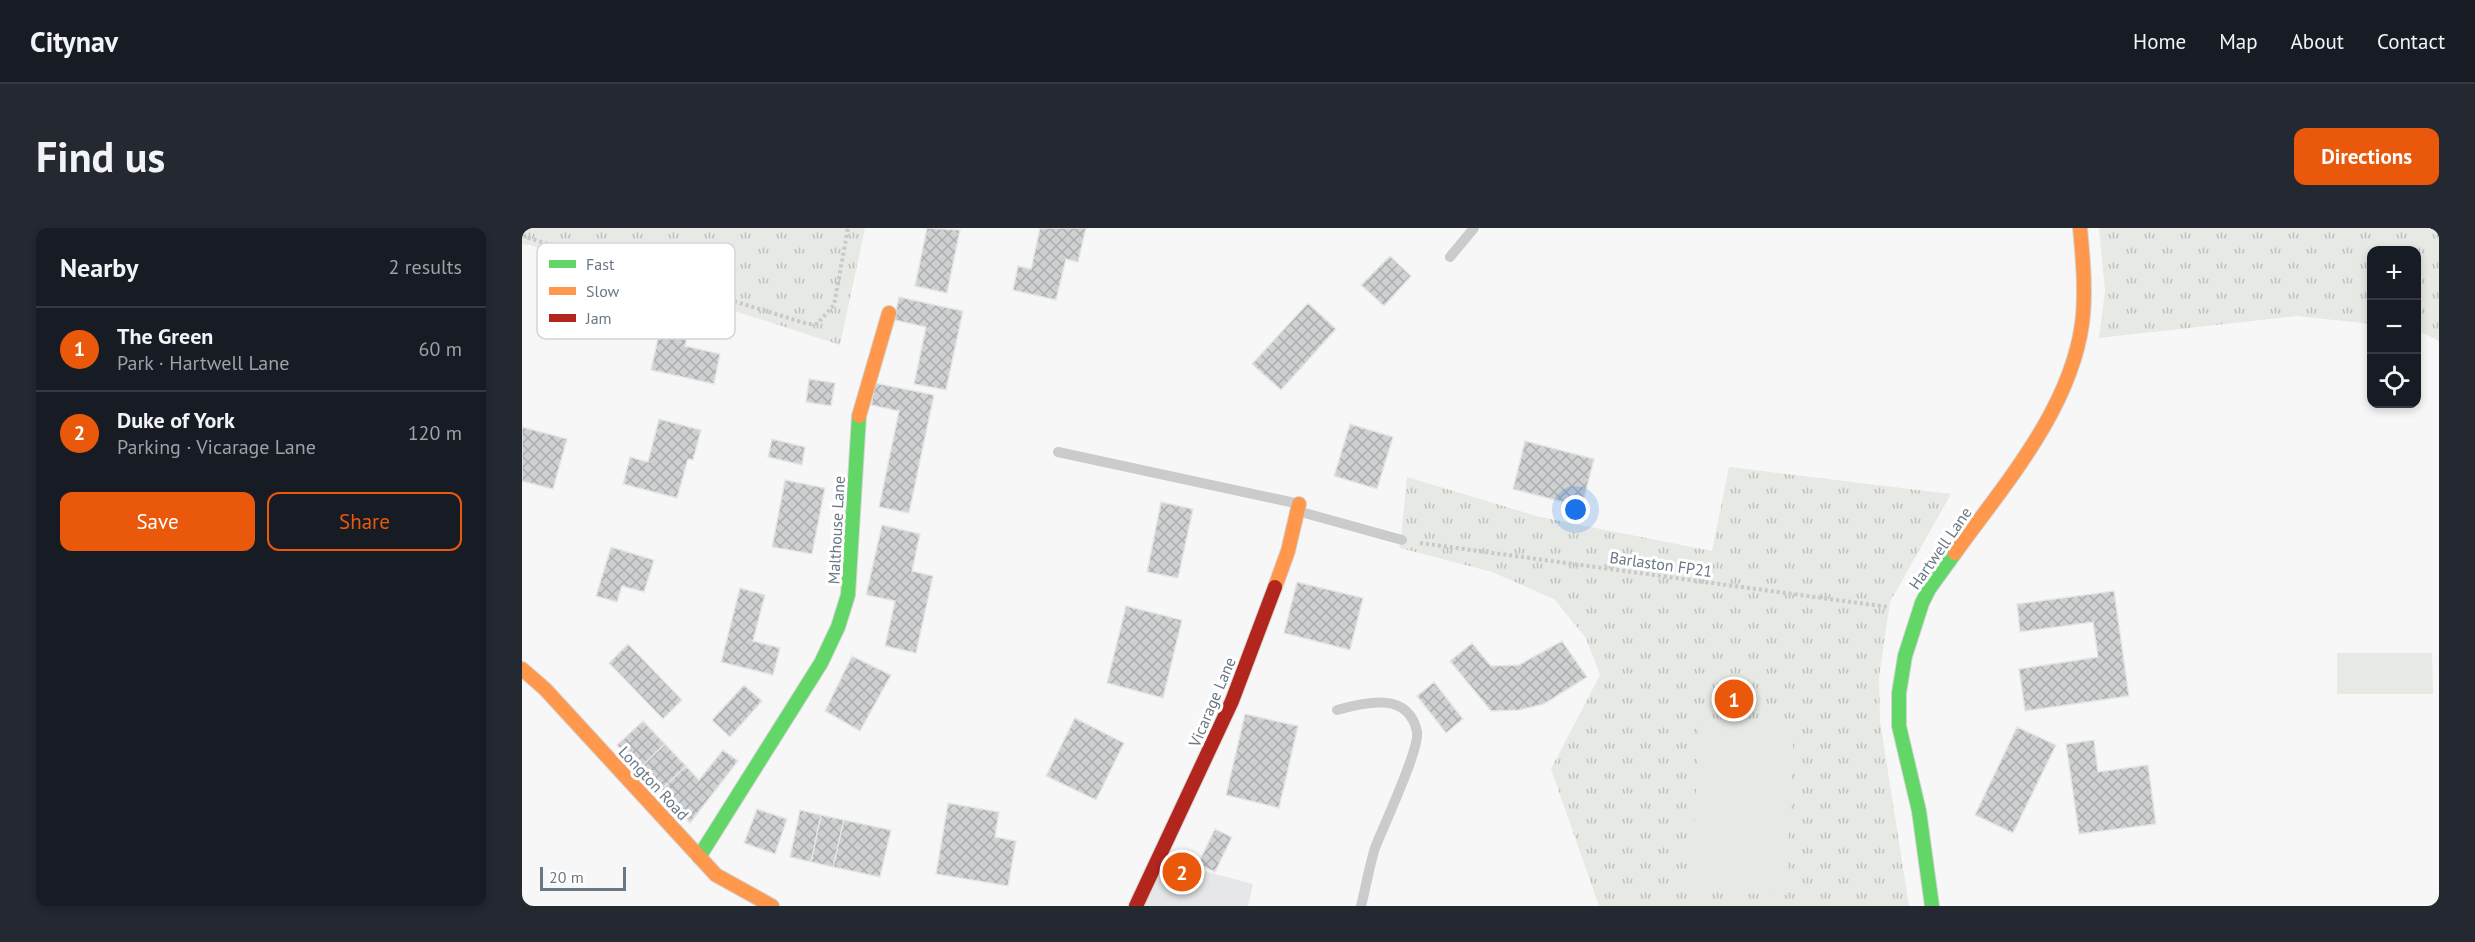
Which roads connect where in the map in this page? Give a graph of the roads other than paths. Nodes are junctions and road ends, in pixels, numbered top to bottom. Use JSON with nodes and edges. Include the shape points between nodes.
{"nodes":[{"id":1,"x":1474,"y":228,"type":"edge"},
{"id":2,"x":2080,"y":228,"type":"edge"},
{"id":3,"x":1450,"y":257,"type":"dead end"},
{"id":4,"x":889,"y":313,"type":"dead end"},
{"id":5,"x":1058,"y":452,"type":"dead end"},
{"id":6,"x":1298,"y":508,"type":"junction"},
{"id":7,"x":1402,"y":540,"type":"road end"},
{"id":8,"x":522,"y":669,"type":"edge"},
{"id":9,"x":1337,"y":710,"type":"dead end"},
{"id":10,"x":699,"y":857,"type":"junction"},
{"id":11,"x":772,"y":906,"type":"edge"},
{"id":12,"x":1136,"y":906,"type":"edge"},
{"id":13,"x":1361,"y":906,"type":"edge"},
{"id":14,"x":1932,"y":906,"type":"edge"}],
"edges":[{"from":1,"to":3,"type":"lane"},
{"from":2,"to":14,"type":"street","name":"Hartwell Lane","via":[[2082,324],[2067,380],[2041,434],[1929,589],[1917,611],[1908,644],[1899,724],[1919,812]]},
{"from":4,"to":10,"type":"street","name":"Malthouse Lane","via":[[859,414],[848,595],[838,627],[821,663]]},
{"from":5,"to":6,"type":"lane"},
{"from":6,"to":7,"type":"lane"},
{"from":6,"to":12,"type":"street","name":"Vicarage Lane","via":[[1288,551],[1232,701]]},
{"from":8,"to":10,"type":"street","name":"Longton Road"},
{"from":9,"to":13,"type":"lane","via":[[1367,702],[1394,703],[1408,715],[1417,733],[1413,755],[1375,849]]},
{"from":10,"to":11,"type":"street","name":"Longton Road","via":[[716,875]]}]}
